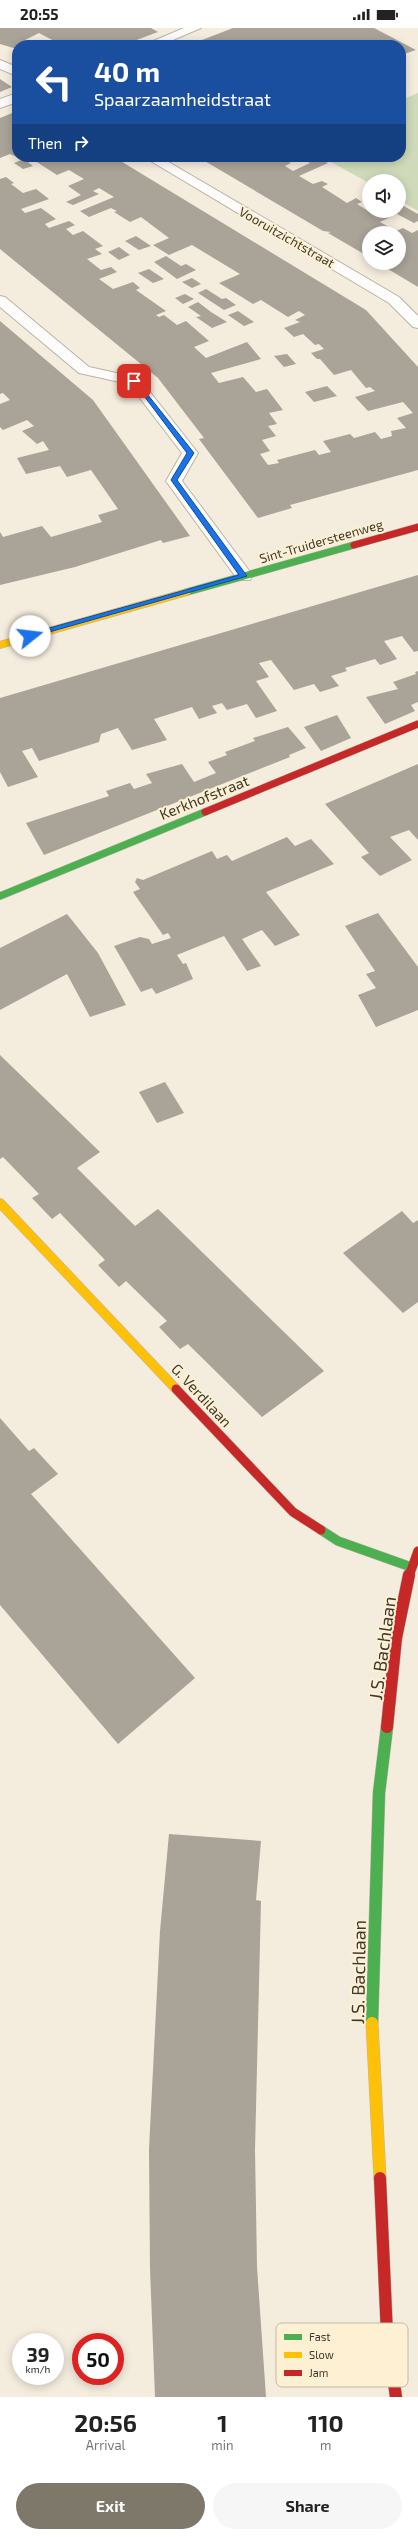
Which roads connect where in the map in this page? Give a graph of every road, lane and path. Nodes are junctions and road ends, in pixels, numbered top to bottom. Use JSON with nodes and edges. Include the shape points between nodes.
{"nodes":[{"id":1,"x":195,"y":28,"type":"edge"},
{"id":2,"x":163,"y":40,"type":"edge"},
{"id":3,"x":0,"y":64,"type":"edge"},
{"id":4,"x":12,"y":70,"type":"edge"},
{"id":5,"x":12,"y":99,"type":"edge"},
{"id":6,"x":0,"y":104,"type":"edge"},
{"id":7,"x":159,"y":162,"type":"edge"},
{"id":8,"x":0,"y":300,"type":"edge"},
{"id":9,"x":418,"y":324,"type":"edge"},
{"id":10,"x":418,"y":527,"type":"edge"},
{"id":11,"x":244,"y":576,"type":"junction"},
{"id":12,"x":0,"y":645,"type":"edge"},
{"id":13,"x":418,"y":724,"type":"edge"},
{"id":14,"x":0,"y":896,"type":"edge"},
{"id":15,"x":0,"y":1203,"type":"edge"},
{"id":16,"x":418,"y":1551,"type":"edge"},
{"id":17,"x":411,"y":1567,"type":"junction"},
{"id":18,"x":386,"y":2323,"type":"edge"},
{"id":19,"x":395,"y":2387,"type":"edge"},
{"id":20,"x":396,"y":2397,"type":"edge"}],
"edges":[{"from":1,"to":2,"type":"street"},
{"from":3,"to":4,"type":"street"},
{"from":5,"to":6,"type":"street"},
{"from":7,"to":9,"type":"street","name":"Vooruitzichtstraat","via":[[394,300]]},
{"from":8,"to":11,"type":"street","via":[[84,370],[134,381],[190,453],[174,480]]},
{"from":10,"to":11,"type":"street","name":"Sint-Truidersteenweg"},
{"from":11,"to":12,"type":"street","name":"Sint-Truidersteenweg"},
{"from":13,"to":14,"type":"street","name":"Kerkhofstraat"},
{"from":15,"to":17,"type":"street","name":"G. Verdilaan","via":[[293,1512],[338,1542]]},
{"from":16,"to":17,"type":"street","name":"J.S. Bachlaan"},
{"from":17,"to":18,"type":"street","name":"J.S. Bachlaan","via":[[401,1615],[379,1793],[372,2020]]},
{"from":19,"to":20,"type":"street","name":"J.S. Bachlaan"}]}
